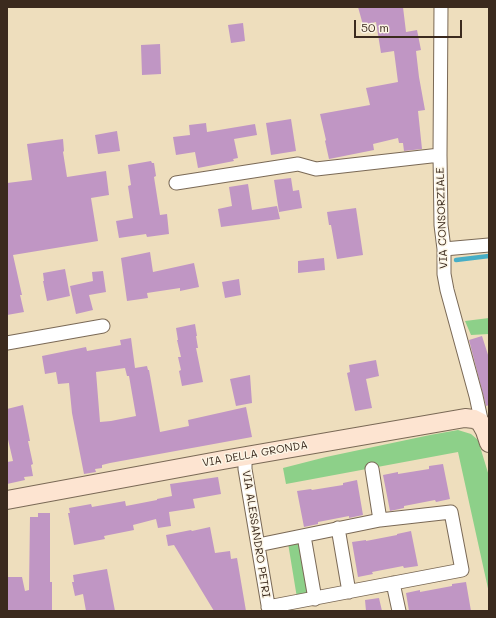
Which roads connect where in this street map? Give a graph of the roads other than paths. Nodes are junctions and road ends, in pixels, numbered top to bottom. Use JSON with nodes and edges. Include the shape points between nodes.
{"nodes":[{"id":1,"x":442,"y":7,"type":"edge"},
{"id":2,"x":440,"y":155,"type":"junction"},
{"id":3,"x":176,"y":183,"type":"dead end"},
{"id":4,"x":489,"y":245,"type":"edge"},
{"id":5,"x":444,"y":249,"type":"junction"},
{"id":6,"x":103,"y":326,"type":"dead end"},
{"id":7,"x":7,"y":343,"type":"edge"},
{"id":8,"x":482,"y":424,"type":"junction"},
{"id":9,"x":489,"y":443,"type":"edge"},
{"id":10,"x":245,"y":456,"type":"junction"},
{"id":11,"x":372,"y":469,"type":"dead end"},
{"id":12,"x":7,"y":500,"type":"edge"},
{"id":13,"x":380,"y":520,"type":"junction"},
{"id":14,"x":338,"y":528,"type":"junction"},
{"id":15,"x":304,"y":536,"type":"junction"},
{"id":16,"x":258,"y":545,"type":"junction"},
{"id":17,"x":393,"y":584,"type":"junction"},
{"id":18,"x":349,"y":592,"type":"junction"},
{"id":19,"x":315,"y":599,"type":"junction"},
{"id":20,"x":269,"y":609,"type":"edge"},
{"id":21,"x":398,"y":611,"type":"edge"}],
"edges":[{"from":1,"to":2,"type":"street","name":"VIA CONSORZIALE"},
{"from":2,"to":3,"type":"street","via":[[316,169],[298,164]]},
{"from":2,"to":5,"type":"street","name":"VIA CONSORZIALE"},
{"from":4,"to":5,"type":"street"},
{"from":5,"to":8,"type":"street","name":"VIA CONSORZIALE","via":[[447,290]]},
{"from":6,"to":7,"type":"street"},
{"from":8,"to":9,"type":"street"},
{"from":8,"to":10,"type":"street","name":"VIA DELLA GRONDA","via":[[477,420],[465,418]]},
{"from":10,"to":12,"type":"street","name":"VIA DELLA GRONDA"},
{"from":10,"to":16,"type":"street","name":"VIA ALESSANDRO PETRI"},
{"from":11,"to":13,"type":"street"},
{"from":13,"to":14,"type":"street"},
{"from":13,"to":17,"type":"street","via":[[451,512],[462,570]]},
{"from":14,"to":15,"type":"street"},
{"from":14,"to":18,"type":"street"},
{"from":15,"to":16,"type":"street"},
{"from":15,"to":19,"type":"street"},
{"from":16,"to":20,"type":"street","name":"VIA ALESSANDRO PETRI"},
{"from":17,"to":18,"type":"street"},
{"from":17,"to":21,"type":"street"},
{"from":18,"to":19,"type":"street"},
{"from":19,"to":20,"type":"street"}]}
